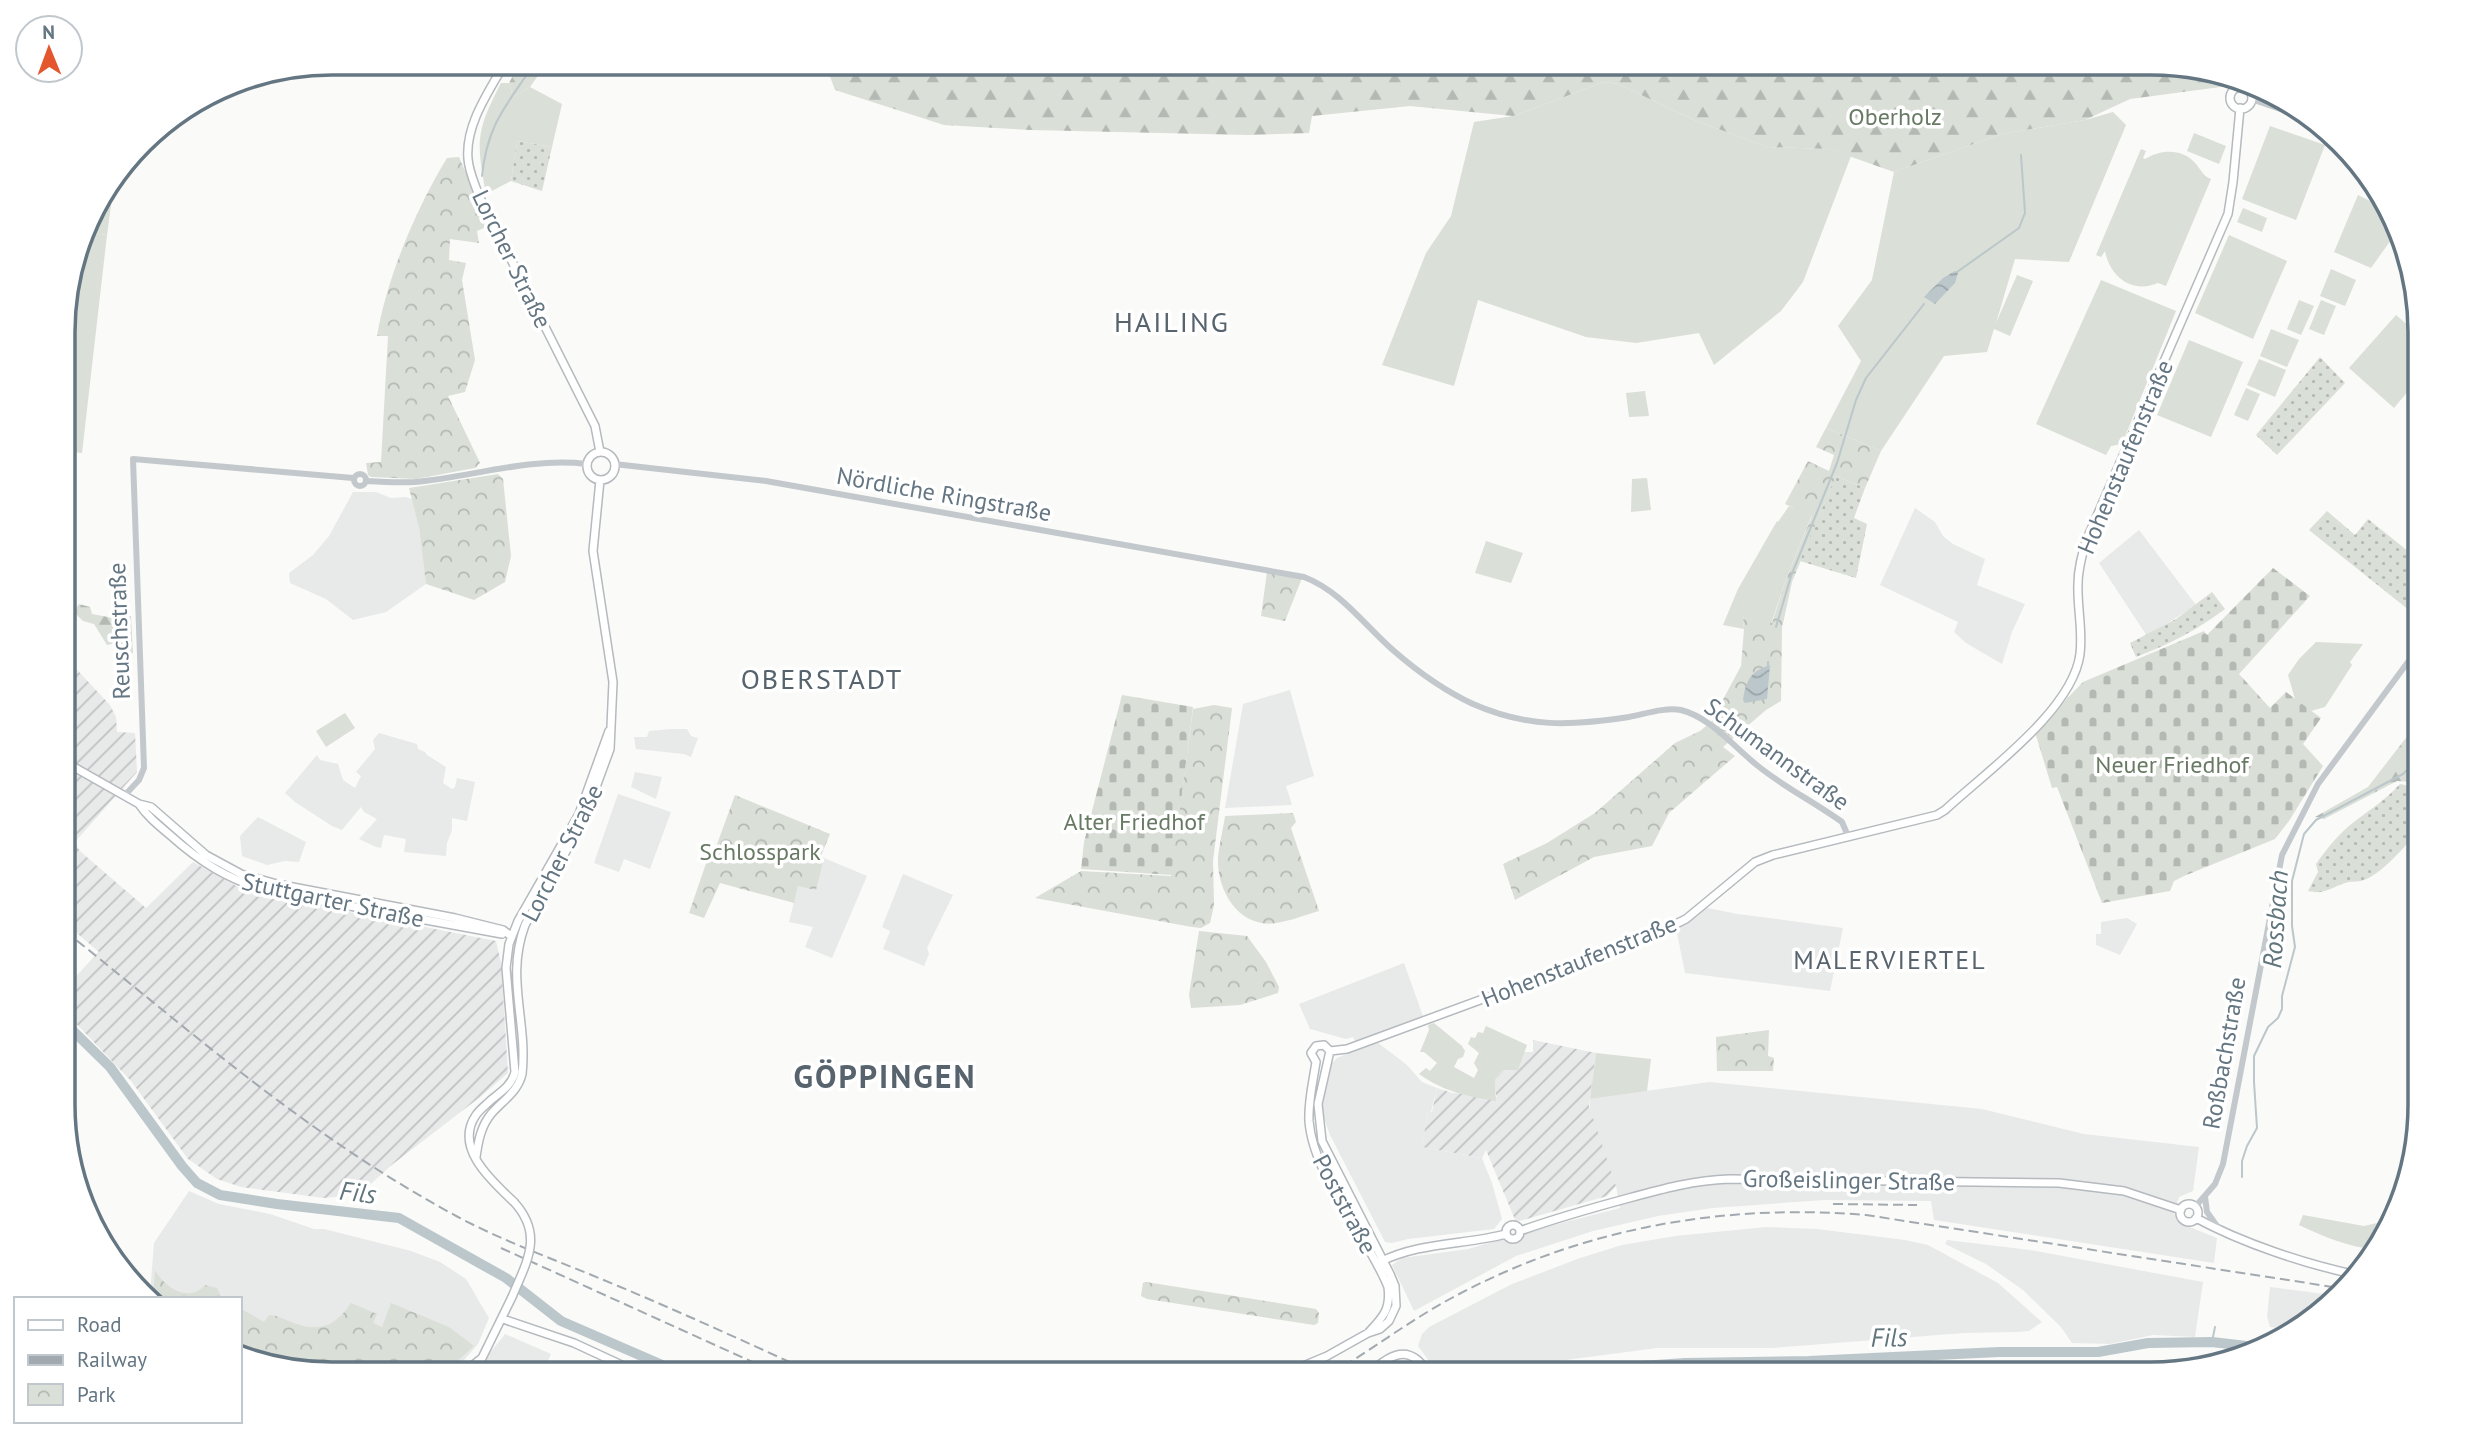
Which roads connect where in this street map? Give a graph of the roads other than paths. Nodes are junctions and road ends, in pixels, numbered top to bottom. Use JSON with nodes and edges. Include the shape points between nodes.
{"nodes":[{"id":1,"x":498,"y":75,"type":"edge"},
{"id":2,"x":2235,"y":90,"type":"edge"},
{"id":3,"x":2251,"y":96,"type":"edge"},
{"id":4,"x":2251,"y":99,"type":"junction"},
{"id":5,"x":2271,"y":106,"type":"edge"},
{"id":6,"x":2240,"y":108,"type":"junction"},
{"id":7,"x":600,"y":452,"type":"junction"},
{"id":8,"x":587,"y":464,"type":"junction"},
{"id":9,"x":614,"y":464,"type":"junction"},
{"id":10,"x":600,"y":480,"type":"junction"},
{"id":11,"x":1266,"y":569,"type":"joint"},
{"id":12,"x":2408,"y":662,"type":"edge"},
{"id":13,"x":610,"y":727,"type":"junction"},
{"id":14,"x":75,"y":768,"type":"edge"},
{"id":15,"x":125,"y":795,"type":"junction"},
{"id":16,"x":1848,"y":836,"type":"junction"},
{"id":17,"x":511,"y":936,"type":"junction"},
{"id":18,"x":520,"y":938,"type":"junction"},
{"id":19,"x":1330,"y":1051,"type":"junction"},
{"id":20,"x":1316,"y":1062,"type":"junction"},
{"id":21,"x":1326,"y":1062,"type":"junction"},
{"id":22,"x":519,"y":1066,"type":"junction"},
{"id":23,"x":476,"y":1157,"type":"junction"},
{"id":24,"x":2205,"y":1197,"type":"junction"},
{"id":25,"x":2195,"y":1207,"type":"junction"},
{"id":26,"x":2181,"y":1210,"type":"junction"},
{"id":27,"x":2196,"y":1218,"type":"junction"},
{"id":28,"x":2219,"y":1229,"type":"junction"},
{"id":29,"x":1380,"y":1262,"type":"junction"},
{"id":30,"x":2345,"y":1272,"type":"edge"},
{"id":31,"x":503,"y":1318,"type":"junction"},
{"id":32,"x":477,"y":1362,"type":"edge"},
{"id":33,"x":615,"y":1362,"type":"edge"},
{"id":34,"x":1313,"y":1362,"type":"edge"},
{"id":35,"x":1382,"y":1362,"type":"edge"},
{"id":36,"x":1420,"y":1362,"type":"edge"}],
"edges":[{"from":1,"to":7,"type":"main road","name":"Lorcher Straße","via":[[475,123],[468,149],[471,174],[595,426]]},
{"from":2,"to":6,"type":"main road","via":[[2230,97]]},
{"from":3,"to":4,"type":"main road"},
{"from":4,"to":5,"type":"street"},
{"from":4,"to":6,"type":"main road","via":[[2248,106]]},
{"from":6,"to":16,"type":"main road","name":"Hohenstaufenstraße","via":[[2228,214],[2086,541],[2078,583],[2080,653],[2064,696],[1945,810],[1929,818]]},
{"from":7,"to":8,"type":"main road"},
{"from":7,"to":9,"type":"main road"},
{"from":8,"to":10,"type":"main road","via":[[592,477]]},
{"from":8,"to":15,"type":"street","name":"Reuschstraße","via":[[527,465],[415,482],[366,481],[359,487],[354,478],[133,459],[144,768]]},
{"from":9,"to":10,"type":"main road","via":[[612,473]]},
{"from":9,"to":11,"type":"street","name":"Nördliche Ringstraße","via":[[766,481]]},
{"from":10,"to":13,"type":"main road","name":"Lorcher Straße","via":[[593,551],[613,682]]},
{"from":11,"to":16,"type":"street","name":"Schumannstraße","via":[[1321,584],[1410,663],[1459,697],[1495,713],[1548,723],[1671,709],[1688,712],[1842,822]]},
{"from":12,"to":24,"type":"street","name":"Roßbachstraße","via":[[2318,784],[2281,855],[2223,1164]]},
{"from":13,"to":17,"type":"main road","name":"Lorcher Straße","via":[[579,814]]},
{"from":13,"to":18,"type":"main road","name":"Lorcher Straße","via":[[610,749],[585,817]]},
{"from":14,"to":15,"type":"main road","name":"Stuttgarter Straße"},
{"from":15,"to":17,"type":"main road","name":"Stuttgarter Straße","via":[[194,856],[244,884]]},
{"from":16,"to":19,"type":"main road","name":"Hohenstaufenstraße","via":[[1755,862],[1686,919],[1643,940],[1347,1049]]},
{"from":17,"to":18,"type":"main road","name":"Stuttgarter Straße"},
{"from":17,"to":22,"type":"main road","via":[[506,968]]},
{"from":18,"to":22,"type":"main road","name":"Lorcher Straße","via":[[515,971]]},
{"from":19,"to":20,"type":"main road","via":[[1324,1045],[1316,1046],[1311,1053]]},
{"from":19,"to":21,"type":"main road"},
{"from":20,"to":21,"type":"main road"},
{"from":20,"to":29,"type":"main road","name":"Poststraße","via":[[1309,1104],[1314,1145],[1335,1190]]},
{"from":21,"to":29,"type":"main road","name":"Poststraße","via":[[1318,1104],[1322,1141]]},
{"from":22,"to":23,"type":"main road","via":[[520,1082],[489,1116]]},
{"from":22,"to":23,"type":"main road","via":[[509,1085],[475,1116],[470,1141]]},
{"from":23,"to":31,"type":"main road","bridge":true,"via":[[527,1220],[532,1242]]},
{"from":24,"to":25,"type":"street","name":"Roßbachstraße"},
{"from":24,"to":28,"type":"street","via":[[2207,1212]]},
{"from":25,"to":26,"type":"main road","via":[[2187,1205]]},
{"from":25,"to":27,"type":"main road"},
{"from":26,"to":27,"type":"main road","via":[[2184,1220]]},
{"from":26,"to":29,"type":"main road","name":"Großeislinger Straße","via":[[2124,1191],[2059,1183],[1730,1179],[1668,1188],[1520,1231],[1511,1225],[1506,1234],[1412,1249]]},
{"from":27,"to":28,"type":"main road"},
{"from":28,"to":30,"type":"main road"},
{"from":29,"to":34,"type":"main road","via":[[1388,1286],[1388,1307],[1381,1320],[1368,1333]]},
{"from":31,"to":32,"type":"main road"},
{"from":31,"to":33,"type":"main road"},
{"from":35,"to":36,"type":"main road","via":[[1404,1354]]}]}
